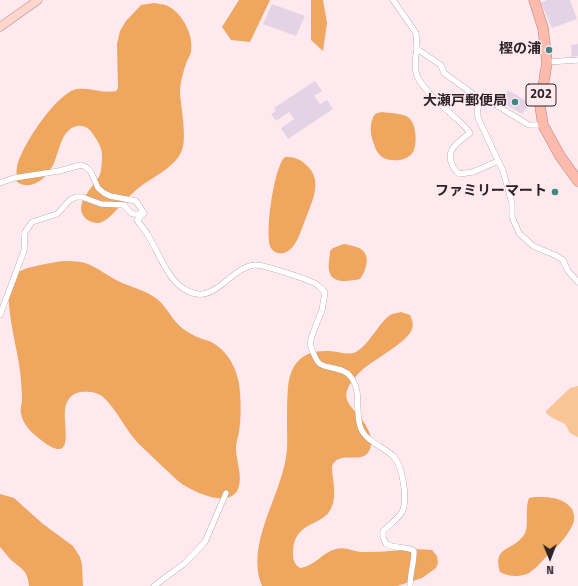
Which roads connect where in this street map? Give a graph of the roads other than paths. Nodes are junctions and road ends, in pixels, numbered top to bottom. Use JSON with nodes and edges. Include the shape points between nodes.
{"nodes":[{"id":1,"x":38,"y":0,"type":"edge"},
{"id":2,"x":393,"y":0,"type":"edge"},
{"id":3,"x":534,"y":0,"type":"edge"},
{"id":4,"x":0,"y":27,"type":"edge"},
{"id":5,"x":417,"y":49,"type":"junction"},
{"id":6,"x":578,"y":60,"type":"edge"},
{"id":7,"x":547,"y":62,"type":"junction"},
{"id":8,"x":480,"y":99,"type":"junction"},
{"id":9,"x":543,"y":125,"type":"junction"},
{"id":10,"x":498,"y":161,"type":"junction"},
{"id":11,"x":578,"y":181,"type":"edge"},
{"id":12,"x":0,"y":183,"type":"edge"},
{"id":13,"x":144,"y":213,"type":"junction"},
{"id":14,"x":578,"y":282,"type":"edge"},
{"id":15,"x":0,"y":315,"type":"edge"},
{"id":16,"x":226,"y":493,"type":"dead end"},
{"id":17,"x":154,"y":586,"type":"edge"},
{"id":18,"x":410,"y":586,"type":"edge"}],
"edges":[{"from":1,"to":4,"type":"main road"},
{"from":2,"to":5,"type":"street","via":[[416,33]]},
{"from":3,"to":7,"type":"highway","number":"202","via":[[544,28]]},
{"from":5,"to":8,"type":"street","via":[[441,65],[444,73]]},
{"from":5,"to":10,"type":"street","via":[[415,68],[418,77],[447,111],[464,124],[470,134],[457,142],[450,153],[449,158],[455,169],[459,174],[473,172]]},
{"from":6,"to":7,"type":"street"},
{"from":7,"to":9,"type":"highway","number":"202","via":[[540,106]]},
{"from":8,"to":9,"type":"street","via":[[486,98],[528,125]]},
{"from":8,"to":10,"type":"street","via":[[477,113],[479,120]]},
{"from":9,"to":11,"type":"highway","number":"202","via":[[560,156]]},
{"from":10,"to":14,"type":"street","via":[[512,203],[512,217],[519,233],[533,246],[563,260],[568,271]]},
{"from":12,"to":13,"type":"street","via":[[81,165],[91,172],[98,188],[104,193],[136,201]]},
{"from":13,"to":15,"type":"street","via":[[136,215],[124,205],[100,204],[76,197],[57,214],[32,222],[25,232],[24,251]]},
{"from":13,"to":18,"type":"street","via":[[137,220],[149,236],[170,275],[191,293],[213,291],[239,271],[256,265],[315,284],[325,292],[322,310],[310,344],[320,364],[350,375],[356,390],[361,428],[365,435],[398,462],[403,480],[404,506],[397,518],[383,531],[383,537],[386,544],[411,548],[414,551]]},
{"from":16,"to":17,"type":"street","via":[[206,542]]}]}
